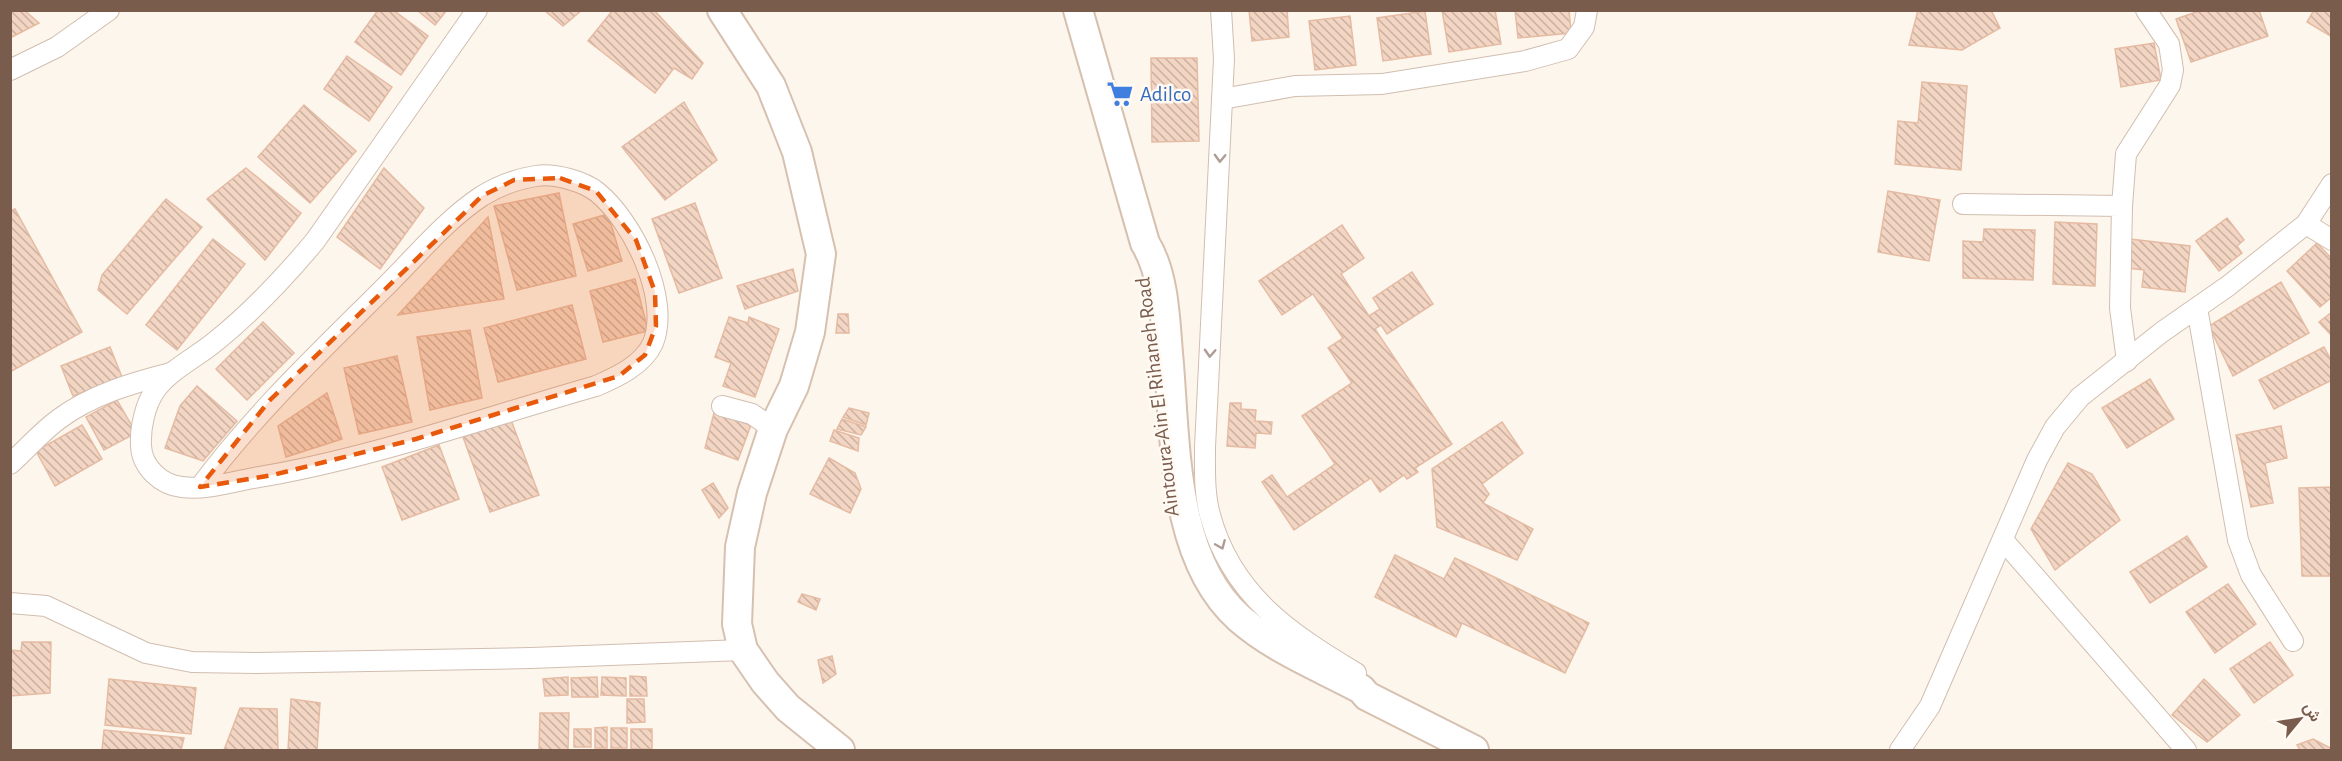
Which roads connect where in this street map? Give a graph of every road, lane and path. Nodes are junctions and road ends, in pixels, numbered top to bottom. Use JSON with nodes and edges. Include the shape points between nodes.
{"nodes":[{"id":1,"x":109,"y":10,"type":"edge"},
{"id":2,"x":477,"y":10,"type":"edge"},
{"id":3,"x":722,"y":10,"type":"edge"},
{"id":4,"x":1078,"y":10,"type":"edge"},
{"id":5,"x":1221,"y":10,"type":"edge"},
{"id":6,"x":1587,"y":10,"type":"edge"},
{"id":7,"x":2146,"y":10,"type":"edge"},
{"id":8,"x":10,"y":70,"type":"edge"},
{"id":9,"x":1222,"y":99,"type":"junction"},
{"id":10,"x":2331,"y":184,"type":"edge"},
{"id":11,"x":1963,"y":204,"type":"dead end"},
{"id":12,"x":2122,"y":206,"type":"junction"},
{"id":13,"x":2306,"y":224,"type":"junction"},
{"id":14,"x":2331,"y":240,"type":"edge"},
{"id":15,"x":2197,"y":308,"type":"junction"},
{"id":16,"x":2127,"y":361,"type":"junction"},
{"id":17,"x":174,"y":372,"type":"junction"},
{"id":18,"x":722,"y":406,"type":"dead end"},
{"id":19,"x":773,"y":429,"type":"junction"},
{"id":20,"x":10,"y":464,"type":"edge"},
{"id":21,"x":200,"y":487,"type":"junction"},
{"id":22,"x":2004,"y":540,"type":"junction"},
{"id":23,"x":10,"y":603,"type":"edge"},
{"id":24,"x":2293,"y":641,"type":"dead end"},
{"id":25,"x":743,"y":650,"type":"junction"},
{"id":26,"x":1374,"y":699,"type":"junction"},
{"id":27,"x":1474,"y":749,"type":"edge"},
{"id":28,"x":840,"y":750,"type":"edge"},
{"id":29,"x":1900,"y":750,"type":"edge"},
{"id":30,"x":2186,"y":750,"type":"edge"}],
"edges":[{"from":1,"to":8,"type":"street","via":[[57,47]]},
{"from":2,"to":17,"type":"street","via":[[315,241],[222,336]]},
{"from":3,"to":19,"type":"main road","via":[[771,86],[797,152],[821,254],[810,332],[794,386]]},
{"from":4,"to":26,"type":"main road","name":"Aintoura-Ain El Rihaneh Road","via":[[1145,243],[1141,259],[1164,494],[1172,525],[1202,587],[1242,642],[1308,678]]},
{"from":5,"to":9,"type":"street"},
{"from":6,"to":9,"type":"street","via":[[1584,27],[1568,49],[1525,61],[1382,84],[1295,86]]},
{"from":7,"to":12,"type":"street","via":[[2169,44],[2173,70],[2170,85],[2126,154]]},
{"from":9,"to":26,"type":"street","one_way":true,"via":[[1205,447],[1209,515],[1221,548],[1255,601],[1276,620],[1356,673],[1369,685]]},
{"from":10,"to":13,"type":"street"},
{"from":11,"to":12,"type":"street"},
{"from":12,"to":16,"type":"street","via":[[2120,308]]},
{"from":13,"to":14,"type":"street"},
{"from":13,"to":15,"type":"street"},
{"from":15,"to":16,"type":"street"},
{"from":15,"to":24,"type":"street","via":[[2238,540],[2252,575]]},
{"from":16,"to":22,"type":"street","via":[[2080,397],[2055,427]]},
{"from":17,"to":20,"type":"street","via":[[134,382],[79,406],[34,439]]},
{"from":17,"to":21,"type":"street","via":[[156,389],[147,407],[141,455],[148,468],[169,484]]},
{"from":18,"to":19,"type":"street","via":[[752,414]]},
{"from":19,"to":25,"type":"main road","via":[[740,547],[737,596]]},
{"from":21,"to":21,"type":"street","via":[[339,460],[619,376],[645,355],[656,326],[655,292],[636,240],[596,191],[560,177],[539,175],[514,180],[482,196],[447,225],[270,400]]},
{"from":22,"to":29,"type":"street","via":[[1930,706]]},
{"from":22,"to":30,"type":"street"},
{"from":23,"to":25,"type":"street","via":[[33,603],[54,609],[146,652],[192,662],[531,658]]},
{"from":25,"to":28,"type":"main road","via":[[788,708]]},
{"from":26,"to":27,"type":"main road","name":"Aintoura-Ain El Rihaneh Road"}]}
